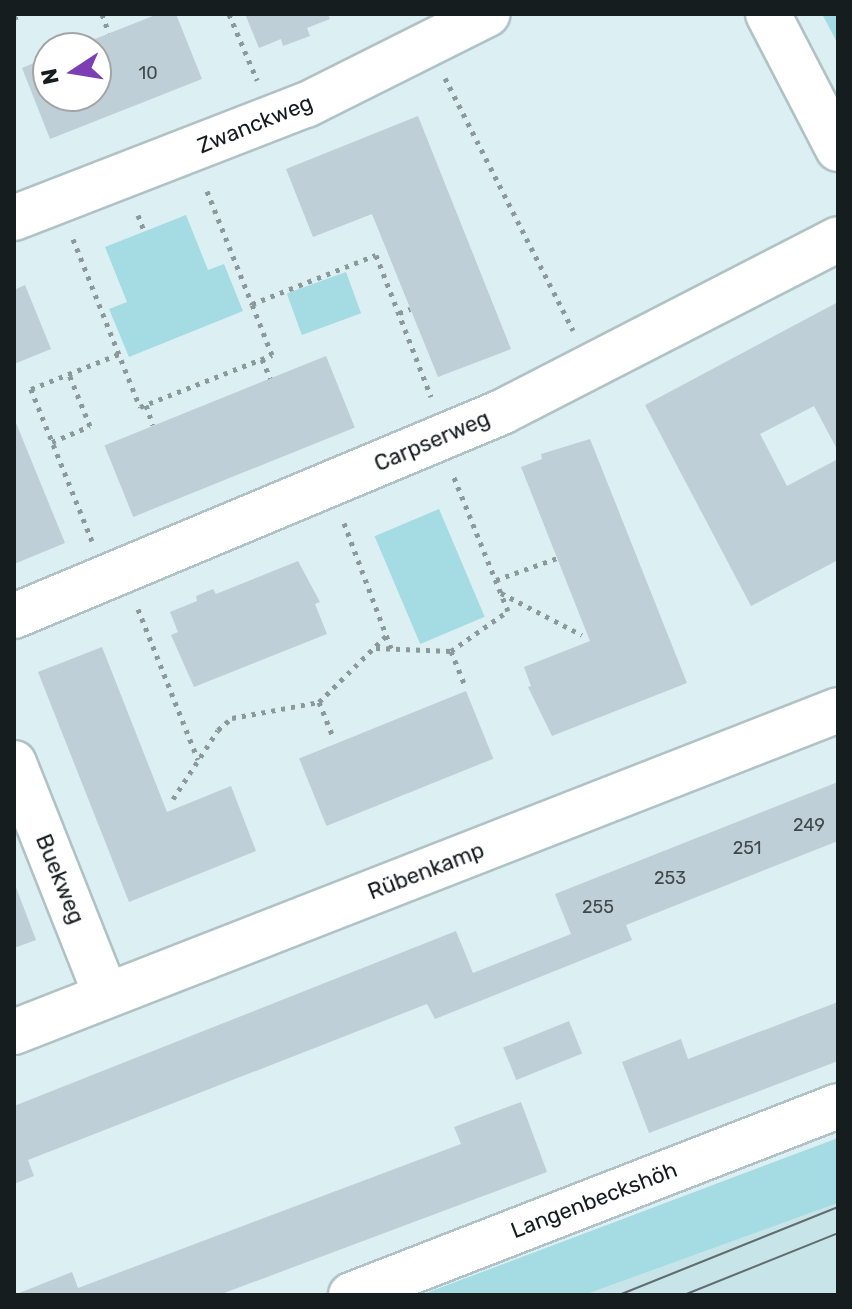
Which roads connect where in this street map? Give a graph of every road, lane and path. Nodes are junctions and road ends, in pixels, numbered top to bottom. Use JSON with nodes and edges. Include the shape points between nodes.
{"nodes":[{"id":1,"x":23,"y":14,"type":"edge"},
{"id":2,"x":229,"y":14,"type":"edge"},
{"id":3,"x":488,"y":14,"type":"edge"},
{"id":4,"x":768,"y":14,"type":"edge"},
{"id":5,"x":14,"y":18,"type":"edge"},
{"id":6,"x":428,"y":45,"type":"junction"},
{"id":7,"x":257,"y":80,"type":"dead end"},
{"id":8,"x":838,"y":149,"type":"edge"},
{"id":9,"x":207,"y":191,"type":"dead end"},
{"id":10,"x":138,"y":215,"type":"dead end"},
{"id":11,"x":14,"y":218,"type":"edge"},
{"id":12,"x":144,"y":231,"type":"dead end"},
{"id":13,"x":73,"y":238,"type":"dead end"},
{"id":14,"x":838,"y":239,"type":"edge"},
{"id":15,"x":252,"y":304,"type":"junction"},
{"id":16,"x":410,"y":309,"type":"dead end"},
{"id":17,"x":399,"y":313,"type":"junction"},
{"id":18,"x":119,"y":354,"type":"junction"},
{"id":19,"x":262,"y":359,"type":"junction"},
{"id":20,"x":592,"y":366,"type":"junction"},
{"id":21,"x":69,"y":374,"type":"junction"},
{"id":22,"x":270,"y":378,"type":"dead end"},
{"id":23,"x":146,"y":405,"type":"junction"},
{"id":24,"x":153,"y":425,"type":"dead end"},
{"id":25,"x":443,"y":437,"type":"junction"},
{"id":26,"x":52,"y":442,"type":"junction"},
{"id":27,"x":330,"y":484,"type":"junction"},
{"id":28,"x":80,"y":550,"type":"dead end"},
{"id":29,"x":557,"y":558,"type":"dead end"},
{"id":30,"x":123,"y":572,"type":"junction"},
{"id":31,"x":496,"y":580,"type":"junction"},
{"id":32,"x":501,"y":593,"type":"junction"},
{"id":33,"x":14,"y":616,"type":"edge"},
{"id":34,"x":387,"y":635,"type":"junction"},
{"id":35,"x":582,"y":635,"type":"dead end"},
{"id":36,"x":376,"y":648,"type":"junction"},
{"id":37,"x":391,"y":648,"type":"junction"},
{"id":38,"x":451,"y":651,"type":"junction"},
{"id":39,"x":464,"y":684,"type":"dead end"},
{"id":40,"x":319,"y":702,"type":"junction"},
{"id":41,"x":838,"y":710,"type":"edge"},
{"id":42,"x":332,"y":735,"type":"dead end"},
{"id":43,"x":198,"y":761,"type":"junction"},
{"id":44,"x":14,"y":763,"type":"edge"},
{"id":45,"x":173,"y":799,"type":"dead end"},
{"id":46,"x":106,"y":995,"type":"junction"},
{"id":47,"x":14,"y":1032,"type":"edge"},
{"id":48,"x":838,"y":1106,"type":"edge"},
{"id":49,"x":351,"y":1295,"type":"edge"}],
"edges":[{"from":1,"to":5,"type":"path"},
{"from":2,"to":7,"type":"path"},
{"from":3,"to":6,"type":"street","name":"Zwanckweg"},
{"from":4,"to":8,"type":"street"},
{"from":6,"to":11,"type":"street","name":"Zwanckweg","via":[[306,105]]},
{"from":6,"to":20,"type":"path"},
{"from":9,"to":15,"type":"path"},
{"from":10,"to":12,"type":"path"},
{"from":13,"to":18,"type":"path"},
{"from":14,"to":20,"type":"street","name":"Carpserweg"},
{"from":15,"to":17,"type":"path","via":[[376,255]]},
{"from":15,"to":19,"type":"path","via":[[272,355]]},
{"from":16,"to":17,"type":"path"},
{"from":17,"to":25,"type":"path"},
{"from":18,"to":21,"type":"path"},
{"from":18,"to":23,"type":"path","via":[[140,407]]},
{"from":19,"to":22,"type":"path"},
{"from":19,"to":23,"type":"path"},
{"from":20,"to":25,"type":"street","name":"Carpserweg"},
{"from":21,"to":26,"type":"path","via":[[90,426]]},
{"from":21,"to":26,"type":"path","via":[[31,389]]},
{"from":23,"to":24,"type":"path"},
{"from":25,"to":27,"type":"street","name":"Carpserweg"},
{"from":25,"to":31,"type":"path"},
{"from":26,"to":28,"type":"path","via":[[93,545]]},
{"from":27,"to":30,"type":"street","name":"Carpserweg"},
{"from":27,"to":34,"type":"path"},
{"from":29,"to":31,"type":"path"},
{"from":30,"to":33,"type":"street","name":"Carpserweg"},
{"from":30,"to":43,"type":"path"},
{"from":31,"to":32,"type":"path"},
{"from":32,"to":35,"type":"path"},
{"from":32,"to":38,"type":"path","via":[[508,611]]},
{"from":34,"to":36,"type":"path"},
{"from":34,"to":37,"type":"path"},
{"from":36,"to":37,"type":"path"},
{"from":36,"to":40,"type":"path"},
{"from":37,"to":38,"type":"path"},
{"from":38,"to":39,"type":"path"},
{"from":40,"to":42,"type":"path"},
{"from":40,"to":43,"type":"path","via":[[232,718]]},
{"from":41,"to":46,"type":"street","name":"Rübenkamp"},
{"from":43,"to":45,"type":"path"},
{"from":44,"to":46,"type":"street","name":"Buekweg"},
{"from":46,"to":47,"type":"street","name":"Rübenkamp"},
{"from":48,"to":49,"type":"street","name":"Langenbeckshöh"}]}
